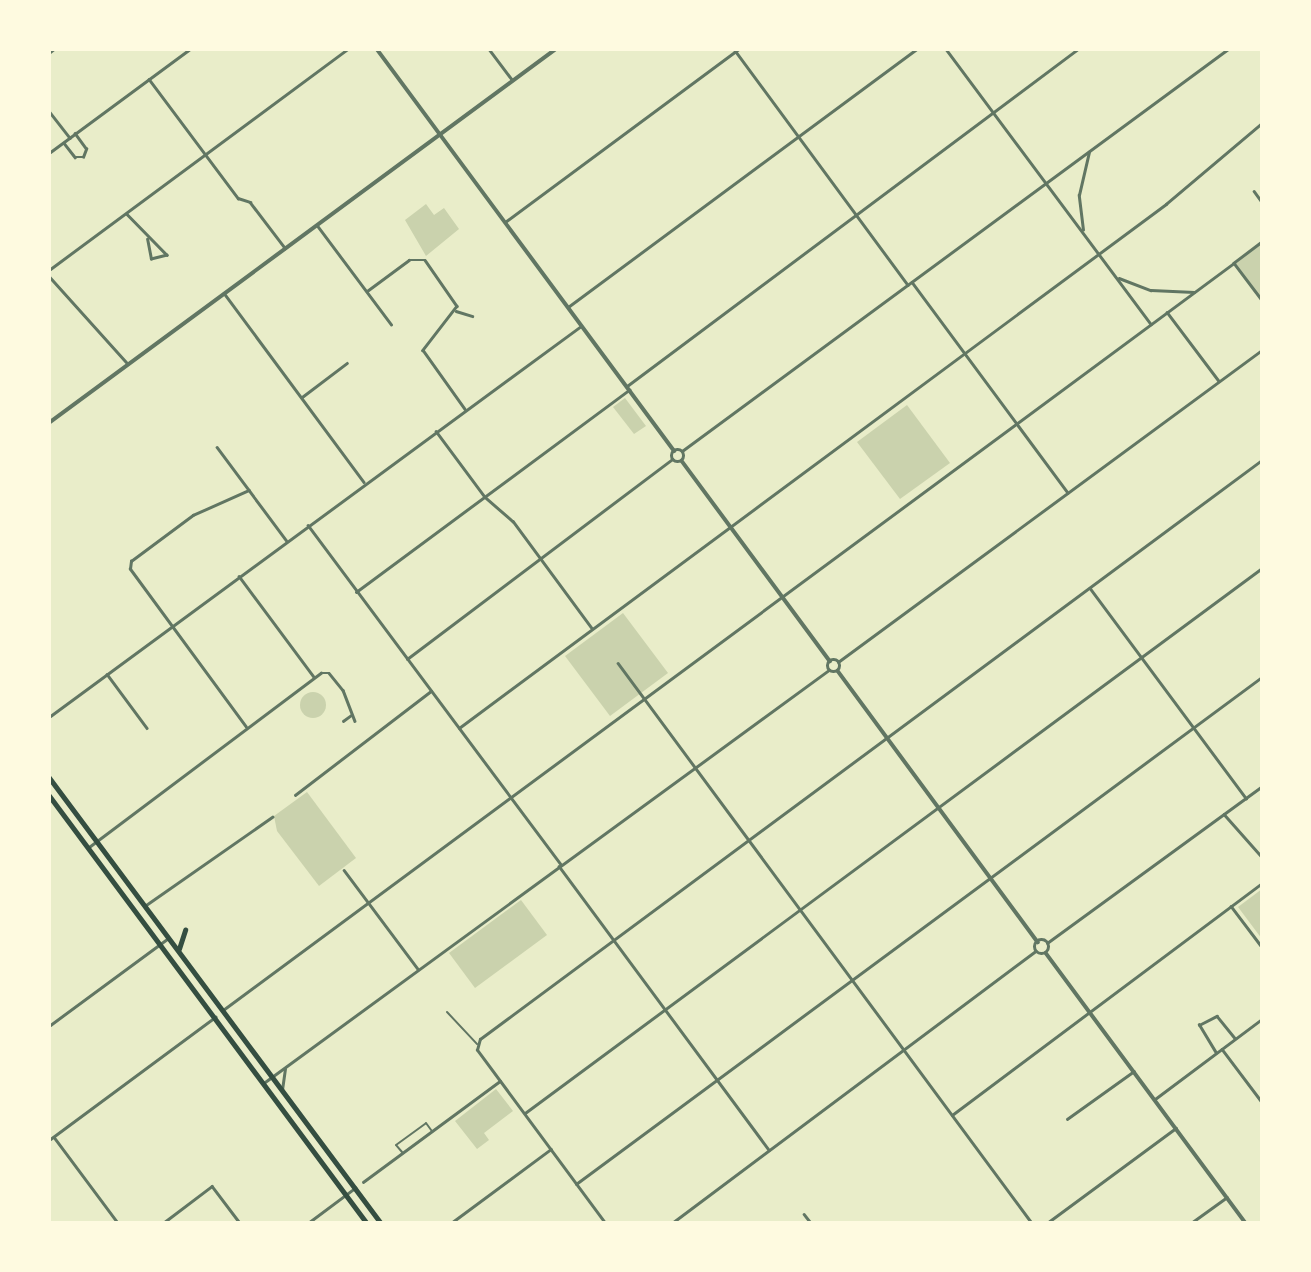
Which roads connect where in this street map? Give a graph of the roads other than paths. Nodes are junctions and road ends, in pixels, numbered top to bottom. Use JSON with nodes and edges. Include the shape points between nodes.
{"nodes":[{"id":1,"x":54,"y":49,"type":"edge"},
{"id":2,"x":190,"y":49,"type":"edge"},
{"id":3,"x":348,"y":49,"type":"edge"},
{"id":4,"x":377,"y":49,"type":"edge"},
{"id":5,"x":489,"y":49,"type":"edge"},
{"id":6,"x":556,"y":49,"type":"edge"},
{"id":7,"x":917,"y":49,"type":"edge"},
{"id":8,"x":946,"y":49,"type":"edge"},
{"id":9,"x":1078,"y":49,"type":"edge"},
{"id":10,"x":1228,"y":49,"type":"edge"},
{"id":11,"x":736,"y":50,"type":"edge"},
{"id":12,"x":49,"y":53,"type":"edge"},
{"id":13,"x":149,"y":79,"type":"junction"},
{"id":14,"x":513,"y":81,"type":"junction"},
{"id":15,"x":49,"y":111,"type":"edge"},
{"id":16,"x":994,"y":112,"type":"junction"},
{"id":17,"x":1262,"y":123,"type":"edge"},
{"id":18,"x":75,"y":134,"type":"junction"},
{"id":19,"x":440,"y":135,"type":"junction"},
{"id":20,"x":799,"y":136,"type":"junction"},
{"id":21,"x":69,"y":138,"type":"junction"},
{"id":22,"x":64,"y":143,"type":"junction"},
{"id":23,"x":1089,"y":152,"type":"junction"},
{"id":24,"x":49,"y":153,"type":"edge"},
{"id":25,"x":207,"y":155,"type":"junction"},
{"id":26,"x":1046,"y":183,"type":"junction"},
{"id":27,"x":1254,"y":191,"type":"dead end"},
{"id":28,"x":1262,"y":202,"type":"edge"},
{"id":29,"x":127,"y":214,"type":"junction"},
{"id":30,"x":857,"y":215,"type":"junction"},
{"id":31,"x":505,"y":222,"type":"junction"},
{"id":32,"x":317,"y":225,"type":"junction"},
{"id":33,"x":1083,"y":234,"type":"junction"},
{"id":34,"x":147,"y":239,"type":"junction"},
{"id":35,"x":1262,"y":242,"type":"edge"},
{"id":36,"x":285,"y":248,"type":"junction"},
{"id":37,"x":1099,"y":254,"type":"junction"},
{"id":38,"x":1234,"y":263,"type":"junction"},
{"id":39,"x":49,"y":270,"type":"edge"},
{"id":40,"x":49,"y":276,"type":"edge"},
{"id":41,"x":1116,"y":277,"type":"junction"},
{"id":42,"x":912,"y":282,"type":"junction"},
{"id":43,"x":908,"y":285,"type":"junction"},
{"id":44,"x":367,"y":291,"type":"junction"},
{"id":45,"x":1194,"y":292,"type":"junction"},
{"id":46,"x":224,"y":293,"type":"junction"},
{"id":47,"x":1262,"y":300,"type":"edge"},
{"id":48,"x":568,"y":307,"type":"junction"},
{"id":49,"x":456,"y":310,"type":"junction"},
{"id":50,"x":1167,"y":312,"type":"junction"},
{"id":51,"x":472,"y":316,"type":"dead end"},
{"id":52,"x":391,"y":324,"type":"dead end"},
{"id":53,"x":1151,"y":324,"type":"junction"},
{"id":54,"x":582,"y":326,"type":"junction"},
{"id":55,"x":1262,"y":350,"type":"edge"},
{"id":56,"x":965,"y":353,"type":"junction"},
{"id":57,"x":347,"y":363,"type":"dead end"},
{"id":58,"x":128,"y":364,"type":"junction"},
{"id":59,"x":1219,"y":381,"type":"junction"},
{"id":60,"x":628,"y":388,"type":"junction"},
{"id":61,"x":302,"y":397,"type":"junction"},
{"id":62,"x":466,"y":409,"type":"junction"},
{"id":63,"x":49,"y":423,"type":"edge"},
{"id":64,"x":1016,"y":423,"type":"junction"},
{"id":65,"x":436,"y":431,"type":"junction"},
{"id":66,"x":217,"y":447,"type":"dead end"},
{"id":67,"x":674,"y":451,"type":"junction"},
{"id":68,"x":682,"y":451,"type":"junction"},
{"id":69,"x":672,"y":459,"type":"junction"},
{"id":70,"x":1262,"y":460,"type":"edge"},
{"id":71,"x":682,"y":461,"type":"junction"},
{"id":72,"x":365,"y":483,"type":"junction"},
{"id":73,"x":249,"y":490,"type":"junction"},
{"id":74,"x":1068,"y":493,"type":"junction"},
{"id":75,"x":485,"y":497,"type":"junction"},
{"id":76,"x":308,"y":525,"type":"junction"},
{"id":77,"x":731,"y":527,"type":"junction"},
{"id":78,"x":286,"y":540,"type":"junction"},
{"id":79,"x":540,"y":559,"type":"junction"},
{"id":80,"x":1262,"y":568,"type":"edge"},
{"id":81,"x":239,"y":576,"type":"junction"},
{"id":82,"x":1090,"y":587,"type":"junction"},
{"id":83,"x":356,"y":592,"type":"junction"},
{"id":84,"x":782,"y":596,"type":"junction"},
{"id":85,"x":172,"y":626,"type":"junction"},
{"id":86,"x":592,"y":628,"type":"junction"},
{"id":87,"x":1141,"y":657,"type":"junction"},
{"id":88,"x":407,"y":659,"type":"junction"},
{"id":89,"x":830,"y":661,"type":"junction"},
{"id":90,"x":838,"y":662,"type":"junction"},
{"id":91,"x":618,"y":663,"type":"dead end"},
{"id":92,"x":829,"y":670,"type":"junction"},
{"id":93,"x":838,"y":671,"type":"junction"},
{"id":94,"x":106,"y":674,"type":"junction"},
{"id":95,"x":1262,"y":677,"type":"edge"},
{"id":96,"x":315,"y":678,"type":"junction"},
{"id":97,"x":432,"y":691,"type":"junction"},
{"id":98,"x":644,"y":698,"type":"junction"},
{"id":99,"x":49,"y":716,"type":"edge"},
{"id":100,"x":350,"y":716,"type":"junction"},
{"id":101,"x":343,"y":721,"type":"dead end"},
{"id":102,"x":355,"y":721,"type":"dead end"},
{"id":103,"x":1194,"y":727,"type":"junction"},
{"id":104,"x":146,"y":728,"type":"dead end"},
{"id":105,"x":459,"y":728,"type":"junction"},
{"id":106,"x":247,"y":729,"type":"junction"},
{"id":107,"x":887,"y":738,"type":"junction"},
{"id":108,"x":697,"y":770,"type":"junction"},
{"id":109,"x":49,"y":778,"type":"edge"},
{"id":110,"x":1262,"y":786,"type":"edge"},
{"id":111,"x":49,"y":795,"type":"edge"},
{"id":112,"x":295,"y":795,"type":"dead end"},
{"id":113,"x":511,"y":797,"type":"junction"},
{"id":114,"x":1246,"y":798,"type":"junction"},
{"id":115,"x":938,"y":807,"type":"junction"},
{"id":116,"x":1224,"y":814,"type":"junction"},
{"id":117,"x":272,"y":817,"type":"dead end"},
{"id":118,"x":97,"y":840,"type":"junction"},
{"id":119,"x":749,"y":840,"type":"junction"},
{"id":120,"x":89,"y":847,"type":"junction"},
{"id":121,"x":1262,"y":858,"type":"edge"},
{"id":122,"x":560,"y":865,"type":"junction"},
{"id":123,"x":344,"y":870,"type":"dead end"},
{"id":124,"x":990,"y":878,"type":"junction"},
{"id":125,"x":1262,"y":883,"type":"edge"},
{"id":126,"x":369,"y":902,"type":"junction"},
{"id":127,"x":146,"y":905,"type":"junction"},
{"id":128,"x":1231,"y":906,"type":"junction"},
{"id":129,"x":800,"y":909,"type":"junction"},
{"id":130,"x":185,"y":930,"type":"dead end"},
{"id":131,"x":169,"y":937,"type":"junction"},
{"id":132,"x":614,"y":940,"type":"junction"},
{"id":133,"x":1038,"y":942,"type":"junction"},
{"id":134,"x":161,"y":943,"type":"junction"},
{"id":135,"x":1047,"y":943,"type":"junction"},
{"id":136,"x":1262,"y":947,"type":"edge"},
{"id":137,"x":178,"y":949,"type":"junction"},
{"id":138,"x":1037,"y":951,"type":"junction"},
{"id":139,"x":1046,"y":953,"type":"junction"},
{"id":140,"x":418,"y":970,"type":"junction"},
{"id":141,"x":852,"y":980,"type":"junction"},
{"id":142,"x":223,"y":1010,"type":"junction"},
{"id":143,"x":665,"y":1010,"type":"junction"},
{"id":144,"x":447,"y":1012,"type":"dead end"},
{"id":145,"x":1091,"y":1013,"type":"junction"},
{"id":146,"x":216,"y":1017,"type":"junction"},
{"id":147,"x":1262,"y":1019,"type":"edge"},
{"id":148,"x":49,"y":1026,"type":"edge"},
{"id":149,"x":1235,"y":1039,"type":"junction"},
{"id":150,"x":477,"y":1044,"type":"junction"},
{"id":151,"x":1222,"y":1049,"type":"junction"},
{"id":152,"x":904,"y":1050,"type":"junction"},
{"id":153,"x":1216,"y":1053,"type":"junction"},
{"id":154,"x":287,"y":1066,"type":"junction"},
{"id":155,"x":1133,"y":1071,"type":"junction"},
{"id":156,"x":272,"y":1077,"type":"junction"},
{"id":157,"x":717,"y":1080,"type":"junction"},
{"id":158,"x":500,"y":1081,"type":"junction"},
{"id":159,"x":265,"y":1082,"type":"junction"},
{"id":160,"x":282,"y":1090,"type":"junction"},
{"id":161,"x":1155,"y":1100,"type":"junction"},
{"id":162,"x":1262,"y":1101,"type":"edge"},
{"id":163,"x":524,"y":1114,"type":"junction"},
{"id":164,"x":952,"y":1115,"type":"junction"},
{"id":165,"x":1067,"y":1119,"type":"dead end"},
{"id":166,"x":1176,"y":1128,"type":"junction"},
{"id":167,"x":432,"y":1132,"type":"junction"},
{"id":168,"x":54,"y":1137,"type":"junction"},
{"id":169,"x":49,"y":1140,"type":"edge"},
{"id":170,"x":551,"y":1149,"type":"junction"},
{"id":171,"x":769,"y":1150,"type":"junction"},
{"id":172,"x":402,"y":1153,"type":"junction"},
{"id":173,"x":363,"y":1182,"type":"dead end"},
{"id":174,"x":576,"y":1184,"type":"junction"},
{"id":175,"x":355,"y":1188,"type":"junction"},
{"id":176,"x":346,"y":1195,"type":"junction"},
{"id":177,"x":1227,"y":1197,"type":"junction"},
{"id":178,"x":804,"y":1214,"type":"dead end"},
{"id":179,"x":118,"y":1223,"type":"edge"},
{"id":180,"x":163,"y":1223,"type":"edge"},
{"id":181,"x":240,"y":1223,"type":"edge"},
{"id":182,"x":308,"y":1223,"type":"edge"},
{"id":183,"x":367,"y":1223,"type":"edge"},
{"id":184,"x":381,"y":1223,"type":"edge"},
{"id":185,"x":450,"y":1223,"type":"edge"},
{"id":186,"x":605,"y":1223,"type":"edge"},
{"id":187,"x":671,"y":1223,"type":"edge"},
{"id":188,"x":811,"y":1223,"type":"edge"},
{"id":189,"x":1032,"y":1223,"type":"edge"},
{"id":190,"x":1047,"y":1223,"type":"edge"},
{"id":191,"x":1191,"y":1223,"type":"edge"},
{"id":192,"x":1246,"y":1223,"type":"edge"}],
"edges":[{"from":1,"to":12,"type":"street"},
{"from":2,"to":13,"type":"street"},
{"from":3,"to":25,"type":"street"},
{"from":4,"to":19,"type":"street"},
{"from":5,"to":14,"type":"street"},
{"from":6,"to":14,"type":"street"},
{"from":7,"to":20,"type":"street"},
{"from":8,"to":16,"type":"street"},
{"from":9,"to":16,"type":"street"},
{"from":10,"to":23,"type":"street"},
{"from":11,"to":20,"type":"street"},
{"from":11,"to":31,"type":"street"},
{"from":13,"to":18,"type":"street"},
{"from":13,"to":25,"type":"street"},
{"from":14,"to":19,"type":"street"},
{"from":15,"to":21,"type":"street"},
{"from":16,"to":26,"type":"street"},
{"from":16,"to":30,"type":"street"},
{"from":17,"to":37,"type":"street"},
{"from":18,"to":21,"type":"street"},
{"from":18,"to":22,"type":"street","via":[[86,149],[83,157],[75,157]]},
{"from":19,"to":31,"type":"street"},
{"from":19,"to":32,"type":"street"},
{"from":20,"to":30,"type":"street"},
{"from":20,"to":48,"type":"street"},
{"from":21,"to":22,"type":"street"},
{"from":22,"to":24,"type":"street"},
{"from":23,"to":26,"type":"street"},
{"from":23,"to":33,"type":"street","via":[[1079,195]]},
{"from":25,"to":29,"type":"street"},
{"from":25,"to":36,"type":"street"},
{"from":26,"to":33,"type":"street"},
{"from":26,"to":42,"type":"street"},
{"from":27,"to":28,"type":"street"},
{"from":29,"to":34,"type":"street"},
{"from":29,"to":39,"type":"street"},
{"from":30,"to":43,"type":"street"},
{"from":30,"to":60,"type":"street"},
{"from":31,"to":48,"type":"street"},
{"from":32,"to":36,"type":"street"},
{"from":32,"to":44,"type":"street"},
{"from":33,"to":37,"type":"street"},
{"from":34,"to":34,"type":"street","via":[[152,259],[167,255],[159,242]]},
{"from":35,"to":38,"type":"street"},
{"from":36,"to":46,"type":"street"},
{"from":37,"to":41,"type":"street"},
{"from":37,"to":56,"type":"street"},
{"from":38,"to":45,"type":"street"},
{"from":38,"to":47,"type":"street"},
{"from":40,"to":58,"type":"street"},
{"from":41,"to":45,"type":"street","via":[[1150,290]]},
{"from":41,"to":53,"type":"street"},
{"from":42,"to":43,"type":"street"},
{"from":42,"to":56,"type":"street"},
{"from":43,"to":68,"type":"street"},
{"from":44,"to":49,"type":"street","via":[[421,258],[455,300]]},
{"from":44,"to":52,"type":"street"},
{"from":45,"to":50,"type":"street"},
{"from":46,"to":58,"type":"street"},
{"from":46,"to":61,"type":"street"},
{"from":48,"to":54,"type":"street"},
{"from":49,"to":51,"type":"street"},
{"from":49,"to":62,"type":"street","via":[[424,351]]},
{"from":50,"to":53,"type":"street"},
{"from":50,"to":59,"type":"street"},
{"from":53,"to":64,"type":"street"},
{"from":54,"to":60,"type":"street"},
{"from":54,"to":62,"type":"street"},
{"from":55,"to":59,"type":"street"},
{"from":56,"to":64,"type":"street"},
{"from":56,"to":77,"type":"street"},
{"from":57,"to":61,"type":"street"},
{"from":58,"to":63,"type":"street"},
{"from":59,"to":74,"type":"street"},
{"from":60,"to":67,"type":"street"},
{"from":60,"to":75,"type":"street"},
{"from":61,"to":72,"type":"street"},
{"from":62,"to":65,"type":"street"},
{"from":64,"to":74,"type":"street"},
{"from":64,"to":84,"type":"street"},
{"from":65,"to":72,"type":"street"},
{"from":65,"to":75,"type":"street"},
{"from":66,"to":73,"type":"street"},
{"from":67,"to":68,"type":"street"},
{"from":67,"to":69,"type":"street"},
{"from":68,"to":71,"type":"street"},
{"from":69,"to":71,"type":"street"},
{"from":69,"to":79,"type":"street"},
{"from":70,"to":82,"type":"street"},
{"from":71,"to":77,"type":"street"},
{"from":72,"to":76,"type":"street"},
{"from":73,"to":78,"type":"street"},
{"from":73,"to":85,"type":"street","via":[[193,514],[131,561]]},
{"from":74,"to":90,"type":"street"},
{"from":75,"to":79,"type":"street","via":[[513,521]]},
{"from":75,"to":83,"type":"street"},
{"from":76,"to":78,"type":"street"},
{"from":76,"to":83,"type":"street"},
{"from":77,"to":84,"type":"street"},
{"from":77,"to":86,"type":"street"},
{"from":78,"to":81,"type":"street"},
{"from":79,"to":86,"type":"street"},
{"from":79,"to":88,"type":"street"},
{"from":80,"to":87,"type":"street"},
{"from":81,"to":85,"type":"street"},
{"from":81,"to":96,"type":"street"},
{"from":82,"to":87,"type":"street"},
{"from":82,"to":107,"type":"street"},
{"from":83,"to":88,"type":"street"},
{"from":84,"to":89,"type":"street"},
{"from":84,"to":98,"type":"street"},
{"from":85,"to":94,"type":"street"},
{"from":85,"to":106,"type":"street"},
{"from":86,"to":105,"type":"street"},
{"from":87,"to":103,"type":"street"},
{"from":87,"to":115,"type":"street"},
{"from":88,"to":97,"type":"street"},
{"from":89,"to":90,"type":"street"},
{"from":89,"to":92,"type":"street"},
{"from":90,"to":93,"type":"street"},
{"from":91,"to":98,"type":"street"},
{"from":92,"to":93,"type":"street"},
{"from":92,"to":108,"type":"street"},
{"from":93,"to":107,"type":"street"},
{"from":94,"to":99,"type":"street"},
{"from":94,"to":104,"type":"street"},
{"from":95,"to":103,"type":"street"},
{"from":96,"to":100,"type":"street","via":[[333,676]]},
{"from":96,"to":106,"type":"street"},
{"from":97,"to":105,"type":"street"},
{"from":97,"to":112,"type":"street"},
{"from":98,"to":108,"type":"street"},
{"from":98,"to":113,"type":"street"},
{"from":100,"to":101,"type":"street"},
{"from":100,"to":102,"type":"street"},
{"from":103,"to":114,"type":"street"},
{"from":103,"to":124,"type":"street"},
{"from":105,"to":113,"type":"street"},
{"from":106,"to":118,"type":"street"},
{"from":107,"to":115,"type":"street"},
{"from":107,"to":119,"type":"street"},
{"from":108,"to":119,"type":"street"},
{"from":108,"to":122,"type":"street"},
{"from":109,"to":118,"type":"highway"},
{"from":110,"to":114,"type":"street"},
{"from":111,"to":120,"type":"highway"},
{"from":113,"to":122,"type":"street"},
{"from":113,"to":126,"type":"street"},
{"from":114,"to":116,"type":"street"},
{"from":115,"to":124,"type":"street"},
{"from":115,"to":129,"type":"street"},
{"from":116,"to":121,"type":"street"},
{"from":116,"to":135,"type":"street"},
{"from":117,"to":127,"type":"street"},
{"from":118,"to":120,"type":"street"},
{"from":118,"to":127,"type":"highway"},
{"from":119,"to":129,"type":"street"},
{"from":119,"to":132,"type":"street"},
{"from":120,"to":134,"type":"highway"},
{"from":122,"to":132,"type":"street"},
{"from":122,"to":140,"type":"street"},
{"from":123,"to":126,"type":"street"},
{"from":124,"to":133,"type":"street"},
{"from":124,"to":141,"type":"street"},
{"from":125,"to":128,"type":"street"},
{"from":126,"to":140,"type":"street"},
{"from":126,"to":142,"type":"street"},
{"from":127,"to":131,"type":"highway"},
{"from":128,"to":136,"type":"street"},
{"from":128,"to":145,"type":"street"},
{"from":129,"to":141,"type":"street"},
{"from":129,"to":143,"type":"street"},
{"from":130,"to":137,"type":"highway"},
{"from":131,"to":134,"type":"street"},
{"from":131,"to":137,"type":"highway"},
{"from":132,"to":143,"type":"street"},
{"from":132,"to":150,"type":"street"},
{"from":133,"to":135,"type":"street"},
{"from":133,"to":138,"type":"street"},
{"from":134,"to":146,"type":"highway"},
{"from":134,"to":148,"type":"street"},
{"from":135,"to":139,"type":"street"},
{"from":137,"to":142,"type":"highway"},
{"from":138,"to":139,"type":"street"},
{"from":138,"to":152,"type":"street"},
{"from":139,"to":145,"type":"street"},
{"from":140,"to":154,"type":"street"},
{"from":141,"to":152,"type":"street"},
{"from":141,"to":157,"type":"street"},
{"from":142,"to":156,"type":"highway"},
{"from":143,"to":157,"type":"street"},
{"from":143,"to":163,"type":"street"},
{"from":144,"to":150,"type":"lane"},
{"from":145,"to":155,"type":"street"},
{"from":145,"to":164,"type":"street"},
{"from":146,"to":159,"type":"highway"},
{"from":146,"to":168,"type":"street"},
{"from":147,"to":149,"type":"street"},
{"from":149,"to":151,"type":"street"},
{"from":149,"to":153,"type":"street","via":[[1211,1016],[1199,1025]]},
{"from":150,"to":158,"type":"street"},
{"from":151,"to":153,"type":"street"},
{"from":151,"to":162,"type":"street"},
{"from":152,"to":164,"type":"street"},
{"from":152,"to":171,"type":"street"},
{"from":153,"to":161,"type":"street"},
{"from":154,"to":156,"type":"street"},
{"from":154,"to":160,"type":"street"},
{"from":155,"to":161,"type":"street"},
{"from":155,"to":165,"type":"street"},
{"from":156,"to":159,"type":"street"},
{"from":156,"to":160,"type":"highway"},
{"from":157,"to":171,"type":"street"},
{"from":157,"to":174,"type":"street"},
{"from":158,"to":163,"type":"street"},
{"from":158,"to":167,"type":"street"},
{"from":159,"to":176,"type":"highway"},
{"from":160,"to":175,"type":"highway"},
{"from":161,"to":166,"type":"street"},
{"from":163,"to":170,"type":"street"},
{"from":164,"to":189,"type":"street"},
{"from":166,"to":177,"type":"street"},
{"from":166,"to":190,"type":"street"},
{"from":167,"to":172,"type":"street"},
{"from":167,"to":172,"type":"lane","via":[[426,1123],[397,1145]]},
{"from":168,"to":169,"type":"street"},
{"from":168,"to":179,"type":"street"},
{"from":170,"to":174,"type":"street"},
{"from":170,"to":185,"type":"street"},
{"from":171,"to":187,"type":"street"},
{"from":172,"to":173,"type":"street"},
{"from":174,"to":186,"type":"street"},
{"from":175,"to":176,"type":"street"},
{"from":175,"to":184,"type":"highway"},
{"from":176,"to":182,"type":"street"},
{"from":176,"to":183,"type":"highway"},
{"from":177,"to":191,"type":"street"},
{"from":177,"to":192,"type":"street"},
{"from":178,"to":188,"type":"street"},
{"from":180,"to":181,"type":"street","via":[[212,1186]]}]}
